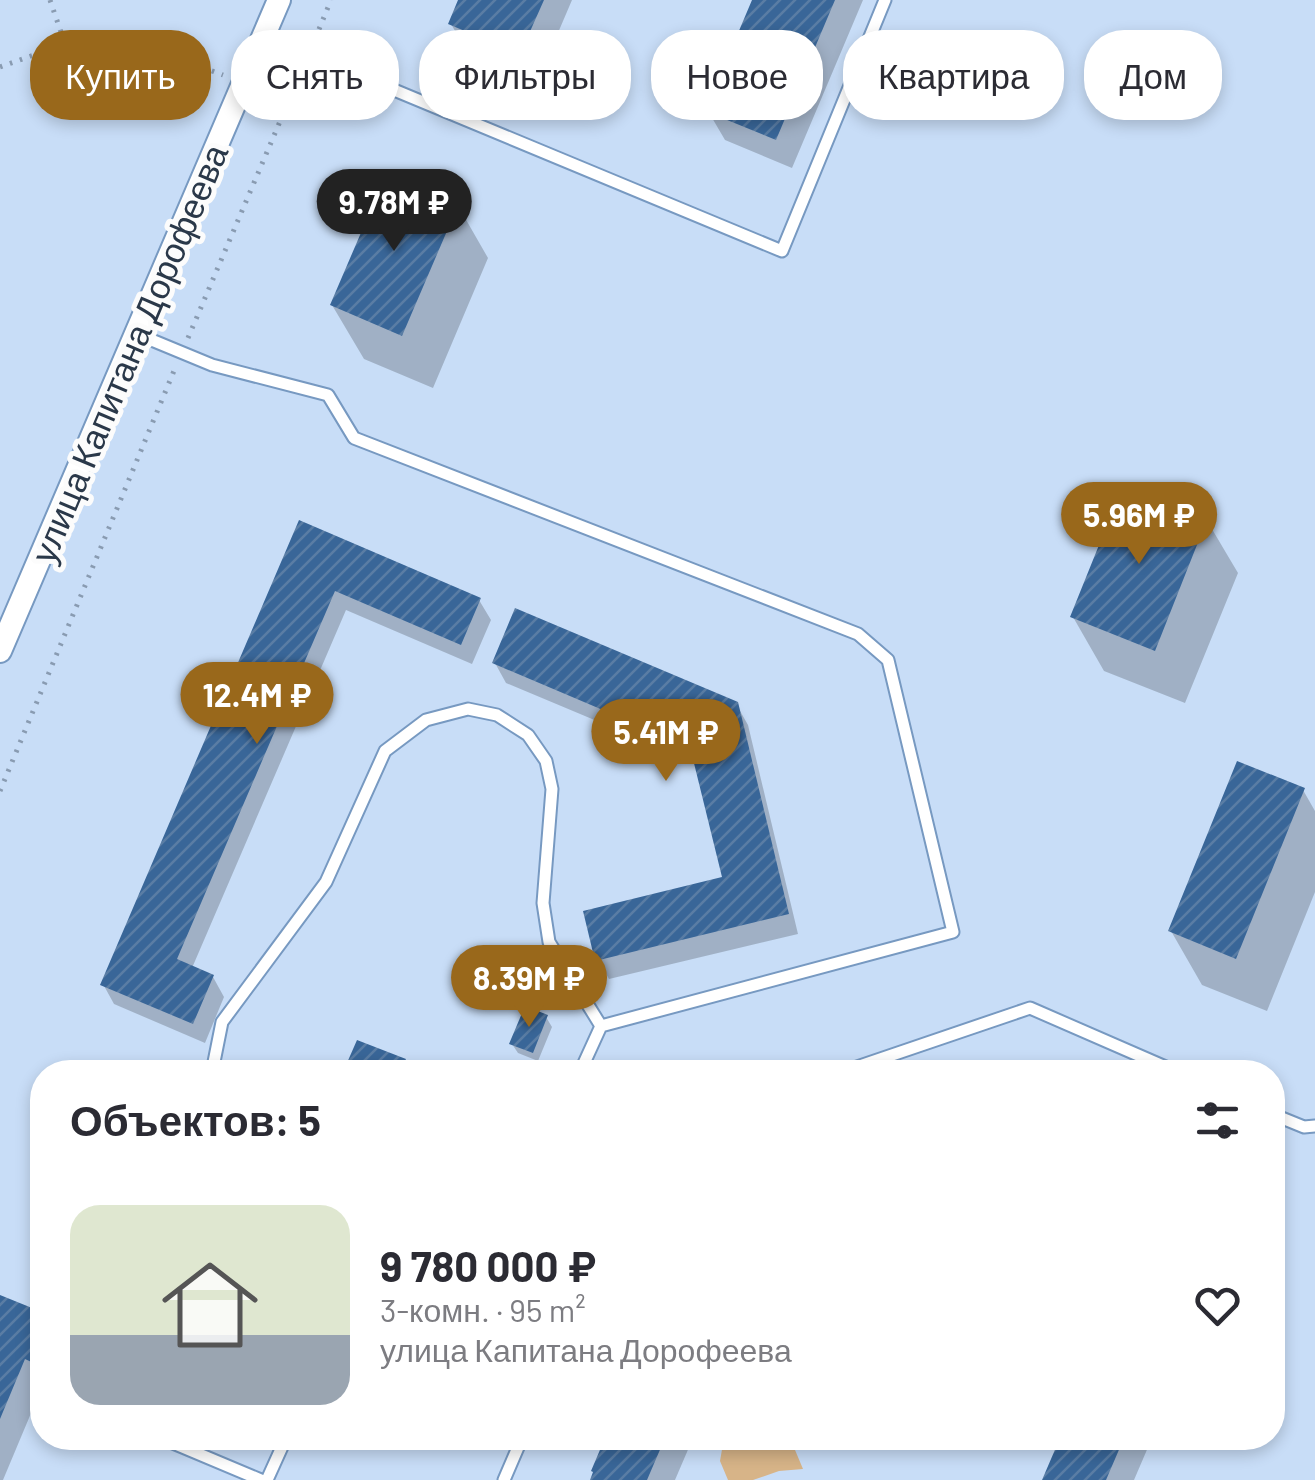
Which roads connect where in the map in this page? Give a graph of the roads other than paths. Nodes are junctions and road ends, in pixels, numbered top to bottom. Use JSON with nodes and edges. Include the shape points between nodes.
{"nodes":[{"id":1,"x":279,"y":0,"type":"edge"},
{"id":2,"x":885,"y":0,"type":"edge"},
{"id":3,"x":266,"y":30,"type":"edge"},
{"id":4,"x":399,"y":92,"type":"edge"},
{"id":5,"x":231,"y":113,"type":"edge"},
{"id":6,"x":137,"y":334,"type":"junction"},
{"id":7,"x":0,"y":651,"type":"edge"},
{"id":8,"x":601,"y":1026,"type":"junction"},
{"id":9,"x":214,"y":1060,"type":"edge"},
{"id":10,"x":585,"y":1060,"type":"edge"},
{"id":11,"x":877,"y":1060,"type":"edge"},
{"id":12,"x":1149,"y":1060,"type":"edge"},
{"id":13,"x":1285,"y":1119,"type":"edge"},
{"id":14,"x":1315,"y":1126,"type":"edge"},
{"id":15,"x":190,"y":1450,"type":"edge"},
{"id":16,"x":280,"y":1450,"type":"edge"},
{"id":17,"x":517,"y":1450,"type":"edge"},
{"id":18,"x":264,"y":1480,"type":"edge"},
{"id":19,"x":504,"y":1480,"type":"edge"}],
"edges":[{"from":1,"to":3,"type":"street","name":"улица Капитана Дорофеева"},
{"from":2,"to":4,"type":"lane","via":[[782,251]]},
{"from":5,"to":6,"type":"street","name":"улица Капитана Дорофеева"},
{"from":6,"to":7,"type":"street","name":"улица Капитана Дорофеева"},
{"from":6,"to":8,"type":"lane","via":[[212,366],[328,395],[354,438],[858,634],[888,660],[953,932]]},
{"from":8,"to":9,"type":"lane","via":[[549,942],[543,903],[552,788],[546,761],[528,734],[497,714],[468,709],[426,720],[385,751],[326,882],[222,1022]]},
{"from":8,"to":10,"type":"lane"},
{"from":11,"to":12,"type":"lane","via":[[1030,1008]]},
{"from":13,"to":14,"type":"lane"},
{"from":15,"to":18,"type":"lane"},
{"from":16,"to":18,"type":"lane"},
{"from":17,"to":19,"type":"lane"}]}
